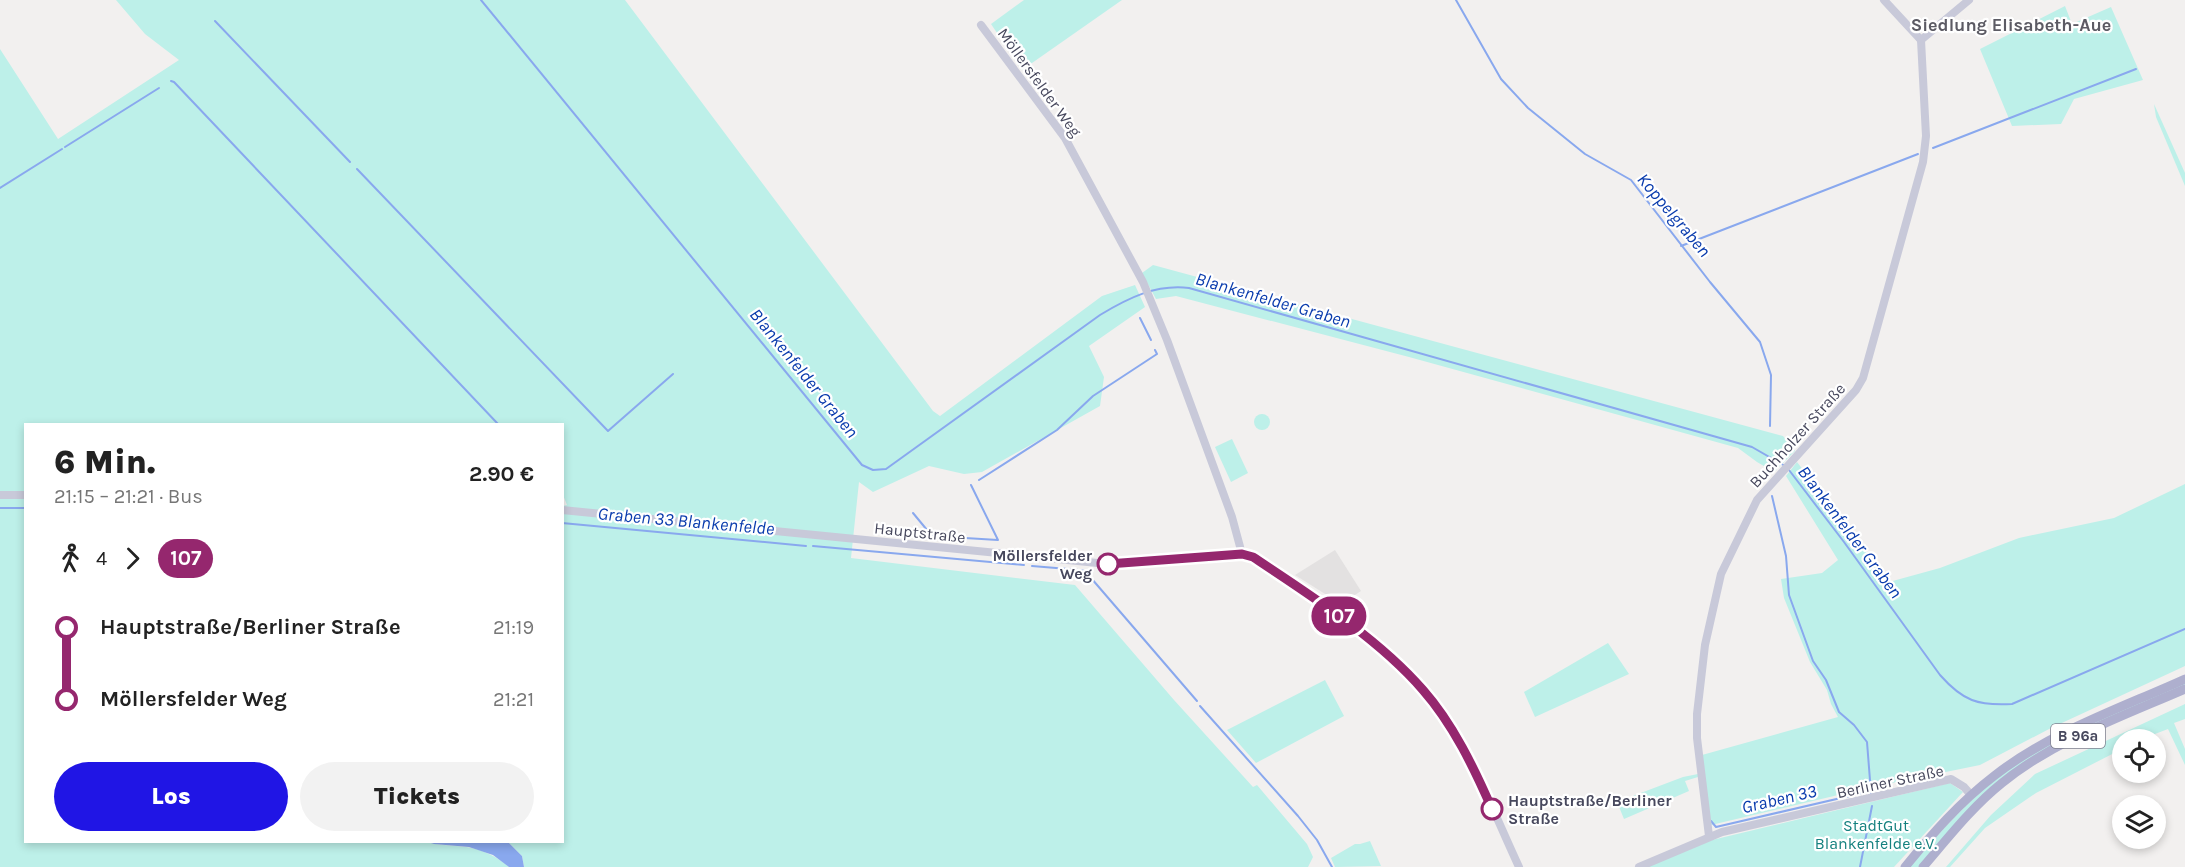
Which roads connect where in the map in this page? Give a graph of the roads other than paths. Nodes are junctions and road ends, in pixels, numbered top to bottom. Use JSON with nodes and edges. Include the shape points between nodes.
{"nodes":[{"id":1,"x":1884,"y":0,"type":"edge"},
{"id":2,"x":1969,"y":0,"type":"edge"},
{"id":3,"x":981,"y":25,"type":"dead end"},
{"id":4,"x":1921,"y":40,"type":"junction"},
{"id":5,"x":0,"y":495,"type":"edge"},
{"id":6,"x":24,"y":495,"type":"edge"},
{"id":7,"x":564,"y":510,"type":"edge"},
{"id":8,"x":1242,"y":554,"type":"junction"},
{"id":9,"x":2185,"y":679,"type":"edge"},
{"id":10,"x":2185,"y":688,"type":"edge"},
{"id":11,"x":1971,"y":795,"type":"junction"},
{"id":12,"x":1709,"y":836,"type":"junction"},
{"id":13,"x":1519,"y":867,"type":"edge"},
{"id":14,"x":1639,"y":867,"type":"edge"},
{"id":15,"x":1905,"y":867,"type":"edge"},
{"id":16,"x":1923,"y":867,"type":"edge"}],
"edges":[{"from":1,"to":4,"type":"street"},
{"from":2,"to":4,"type":"street"},
{"from":3,"to":8,"type":"street","name":"Möllersfelder Weg","via":[[1065,138],[1143,282],[1232,517]]},
{"from":4,"to":12,"type":"street","name":"Buchholzer Straße","via":[[1926,136],[1923,162],[1863,378],[1757,500],[1721,574],[1697,701],[1696,738]]},
{"from":5,"to":6,"type":"street"},
{"from":7,"to":8,"type":"street","name":"Hauptstraße","via":[[1108,564]]},
{"from":8,"to":13,"type":"street","via":[[1253,557],[1341,618],[1424,691],[1464,752]]},
{"from":9,"to":11,"type":"main road","number":"B 96a","via":[[2042,745]]},
{"from":10,"to":16,"type":"main road","number":"B 96a","via":[[2074,738],[2022,768],[1981,802]]},
{"from":11,"to":12,"type":"street","name":"Berliner Straße","via":[[1951,779]]},
{"from":11,"to":15,"type":"main road","number":"B 96a"},
{"from":12,"to":14,"type":"street","name":"Berliner Straße"}]}
